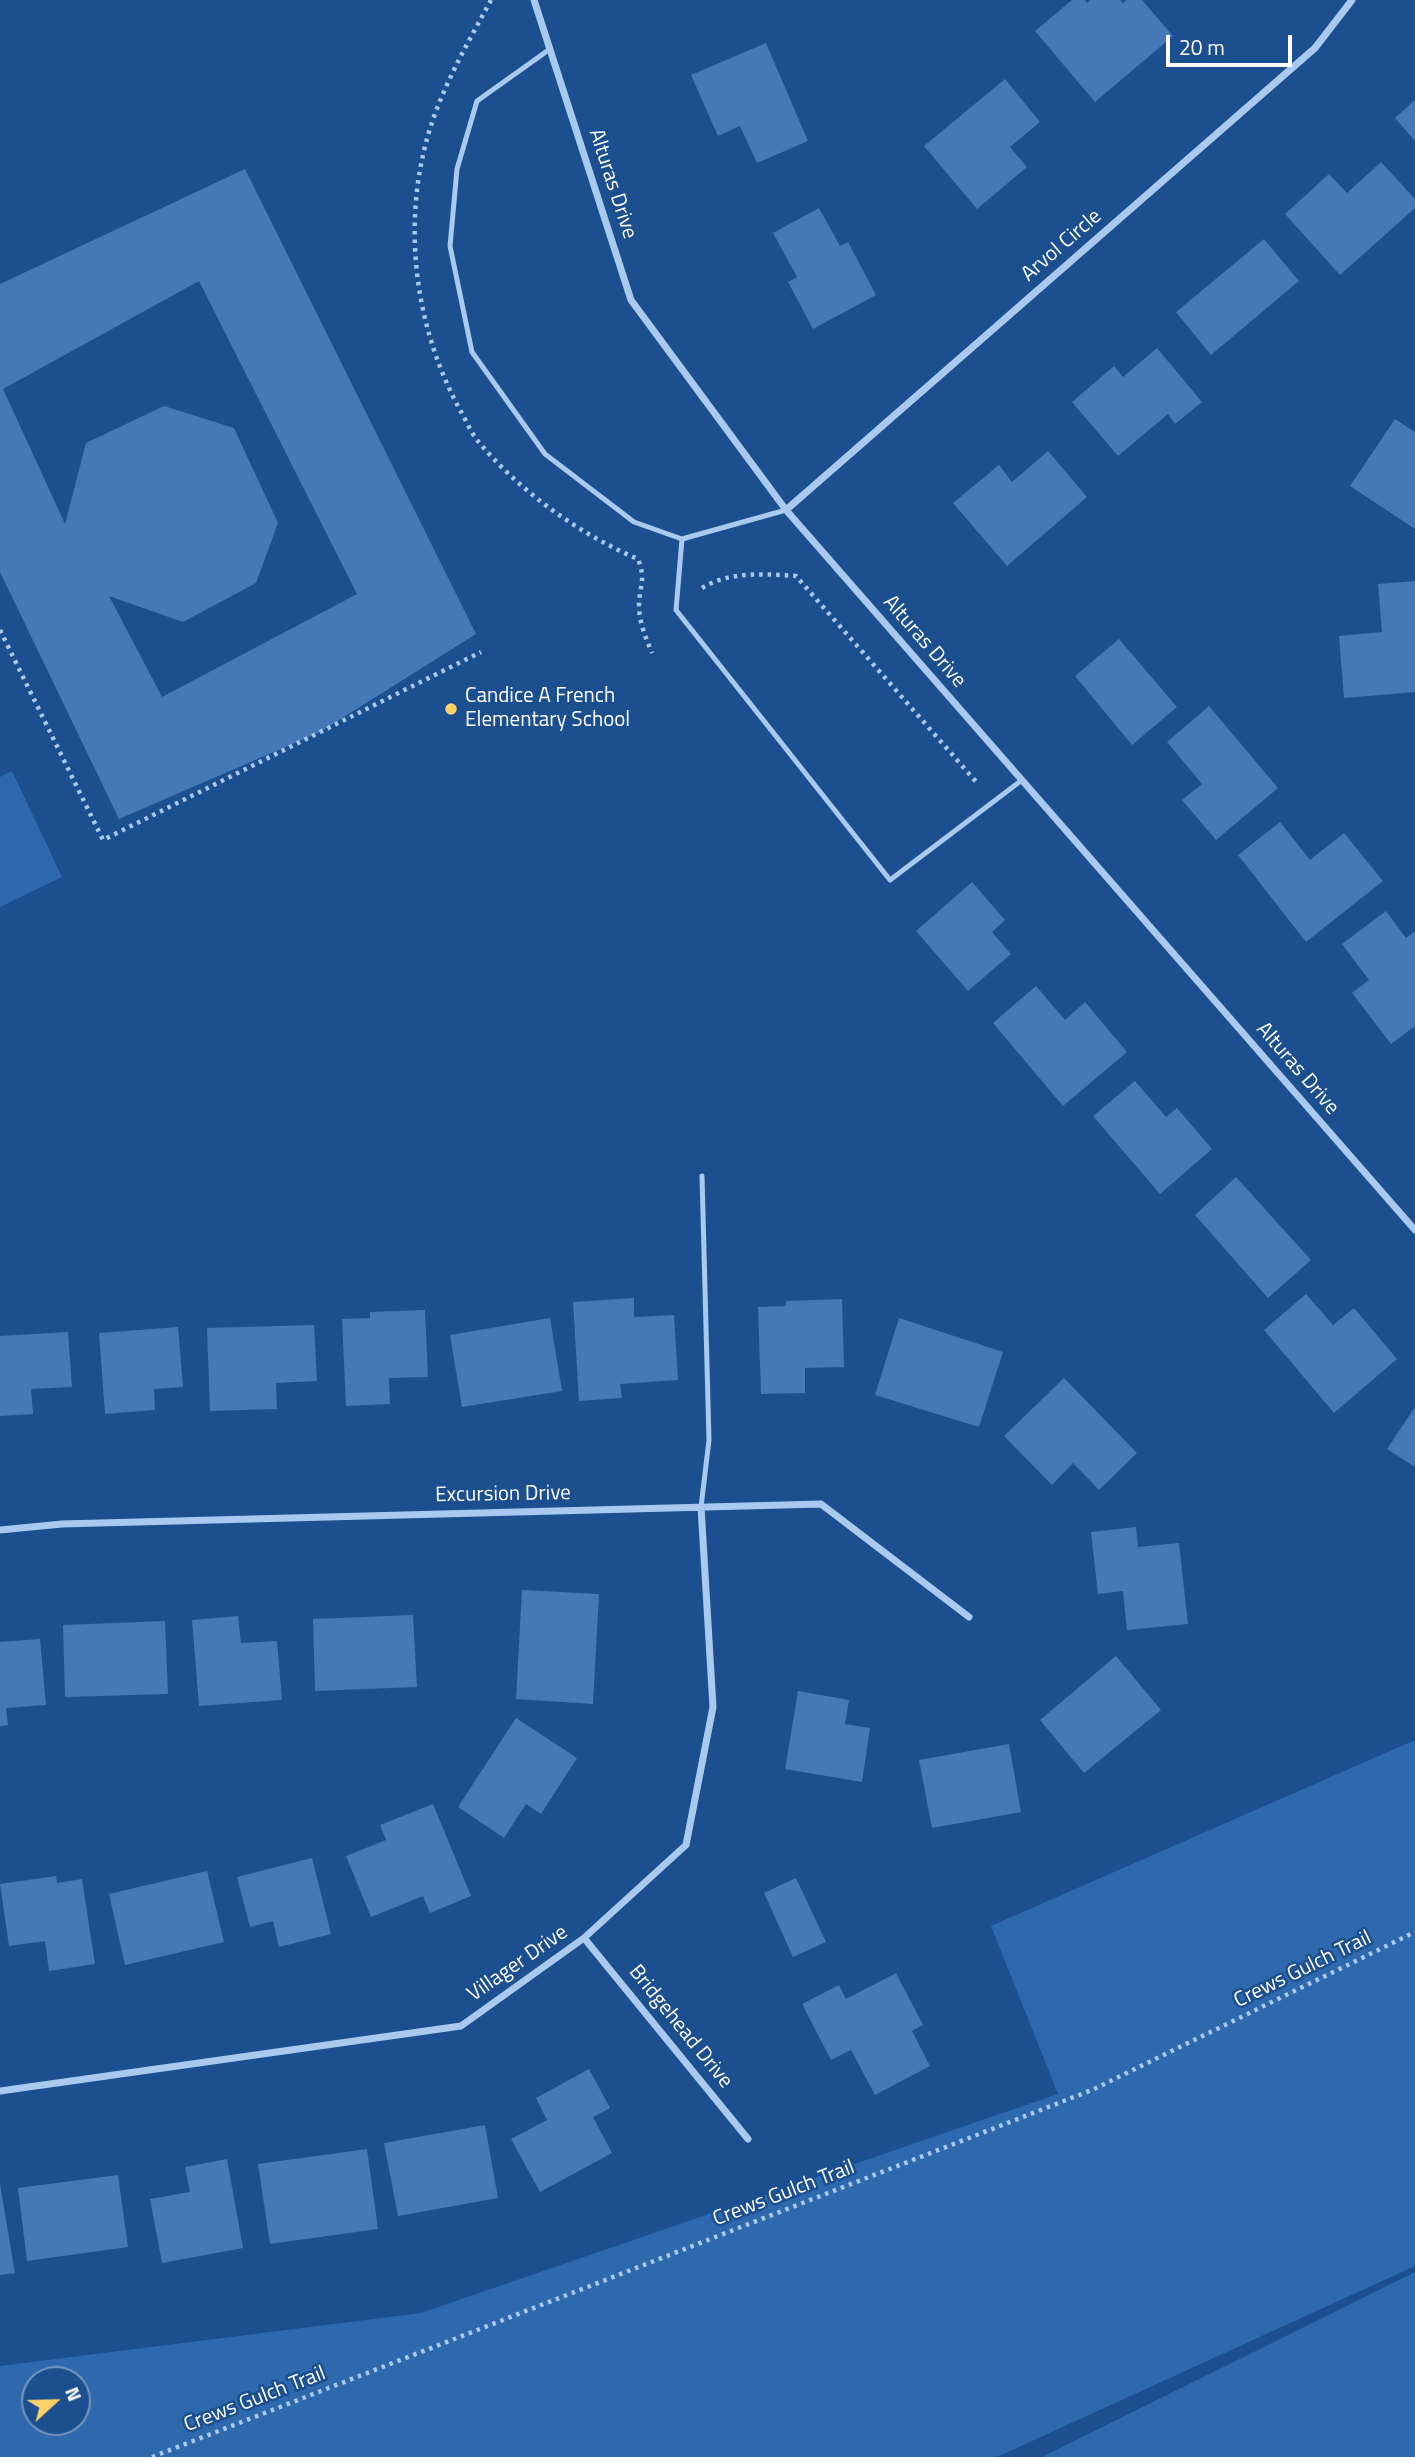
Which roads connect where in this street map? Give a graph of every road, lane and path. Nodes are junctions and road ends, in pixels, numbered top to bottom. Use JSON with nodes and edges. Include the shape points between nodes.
{"nodes":[{"id":1,"x":534,"y":0,"type":"edge"},
{"id":2,"x":1352,"y":0,"type":"edge"},
{"id":3,"x":550,"y":49,"type":"junction"},
{"id":4,"x":786,"y":510,"type":"junction"},
{"id":5,"x":682,"y":539,"type":"junction"},
{"id":6,"x":703,"y":601,"type":"dead end"},
{"id":7,"x":0,"y":630,"type":"edge"},
{"id":8,"x":481,"y":652,"type":"dead end"},
{"id":9,"x":1022,"y":780,"type":"junction"},
{"id":10,"x":994,"y":802,"type":"junction"},
{"id":11,"x":702,"y":1175,"type":"dead end"},
{"id":12,"x":1415,"y":1230,"type":"edge"},
{"id":13,"x":701,"y":1507,"type":"junction"},
{"id":14,"x":0,"y":1531,"type":"edge"},
{"id":15,"x":969,"y":1617,"type":"dead end"},
{"id":16,"x":1415,"y":1933,"type":"edge"},
{"id":17,"x":584,"y":1938,"type":"junction"},
{"id":18,"x":0,"y":2091,"type":"edge"},
{"id":19,"x":748,"y":2139,"type":"dead end"},
{"id":20,"x":152,"y":2457,"type":"edge"}],
"edges":[{"from":1,"to":3,"type":"street","name":"Alturas Drive"},
{"from":2,"to":4,"type":"street","name":"Arvol Circle","via":[[1315,48]]},
{"from":3,"to":4,"type":"street","name":"Alturas Drive","via":[[631,300]]},
{"from":3,"to":5,"type":"lane","via":[[477,101],[457,169],[450,246],[472,352],[545,454],[634,522]]},
{"from":4,"to":5,"type":"lane"},
{"from":4,"to":9,"type":"street","name":"Alturas Drive"},
{"from":5,"to":10,"type":"lane","via":[[676,610],[890,880]]},
{"from":6,"to":10,"type":"path","via":[[701,589],[719,578],[796,576]]},
{"from":7,"to":8,"type":"path","via":[[103,840]]},
{"from":9,"to":10,"type":"lane"},
{"from":9,"to":12,"type":"street","name":"Alturas Drive"},
{"from":11,"to":13,"type":"lane","via":[[709,1440]]},
{"from":13,"to":14,"type":"street","name":"Excursion Drive","via":[[62,1524]]},
{"from":13,"to":15,"type":"street","name":"Excursion Drive","via":[[821,1504]]},
{"from":13,"to":17,"type":"street","name":"Villager Drive","via":[[713,1707],[686,1846]]},
{"from":16,"to":20,"type":"path","name":"Crews Gulch Trail","via":[[1092,2090]]},
{"from":17,"to":18,"type":"street","name":"Villager Drive","via":[[461,2026]]},
{"from":17,"to":19,"type":"street","name":"Bridgehead Drive"}]}
